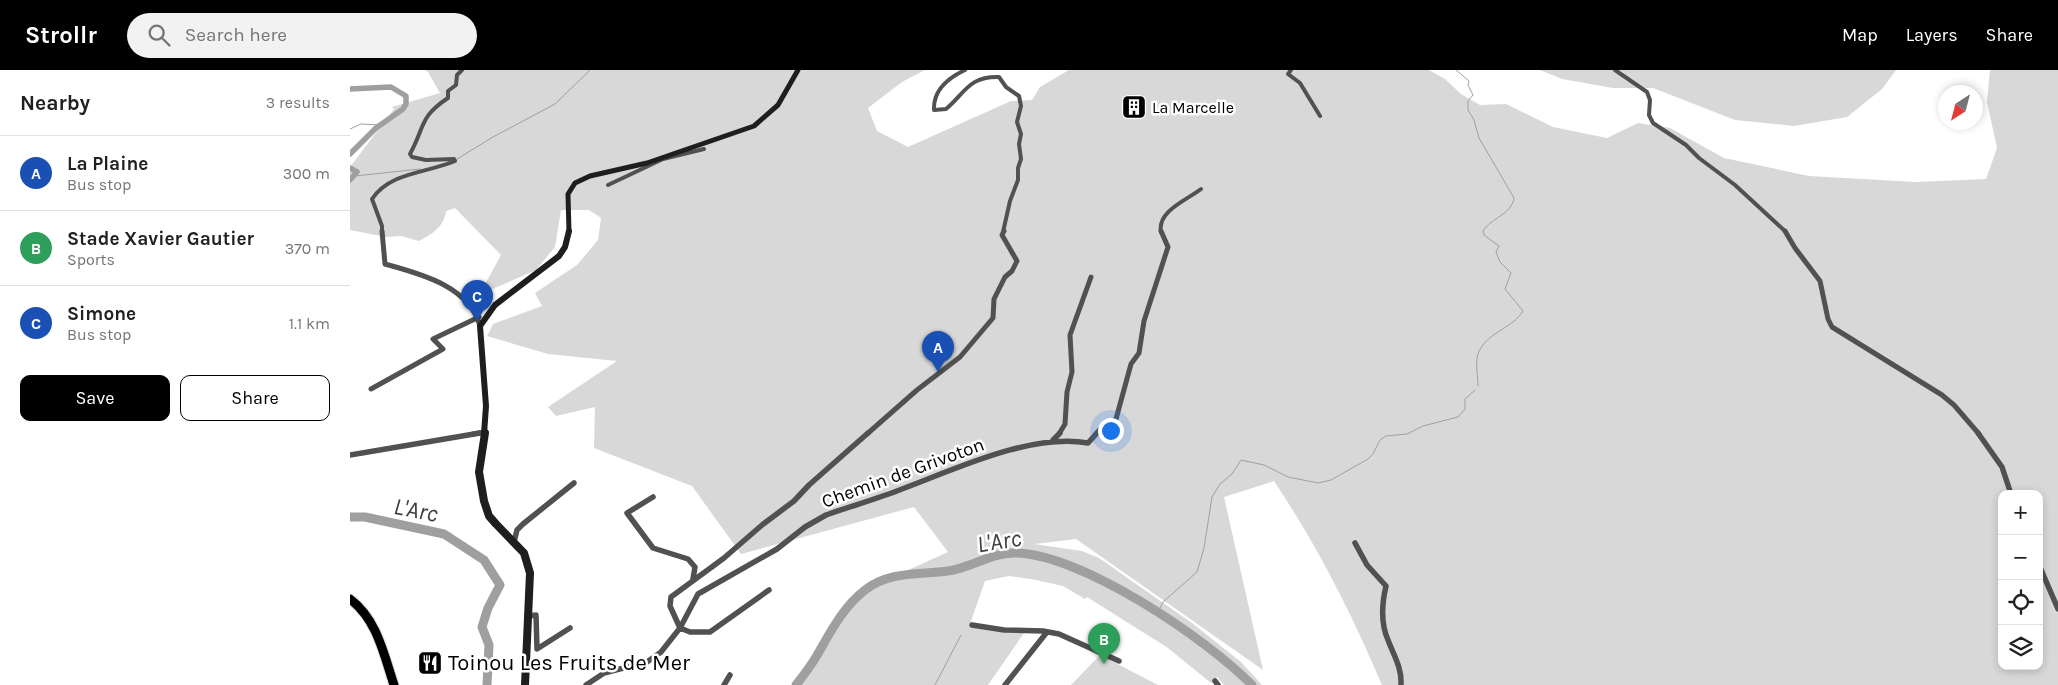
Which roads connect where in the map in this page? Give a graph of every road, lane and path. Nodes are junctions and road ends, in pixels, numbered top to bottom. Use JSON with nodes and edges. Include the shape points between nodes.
{"nodes":[{"id":1,"x":464,"y":70,"type":"edge"},
{"id":2,"x":798,"y":70,"type":"edge"},
{"id":3,"x":966,"y":70,"type":"edge"},
{"id":4,"x":1291,"y":70,"type":"edge"},
{"id":5,"x":1616,"y":70,"type":"edge"},
{"id":6,"x":1320,"y":116,"type":"dead end"},
{"id":7,"x":704,"y":149,"type":"dead end"},
{"id":8,"x":663,"y":159,"type":"junction"},
{"id":9,"x":608,"y":185,"type":"dead end"},
{"id":10,"x":1201,"y":190,"type":"dead end"},
{"id":11,"x":1091,"y":277,"type":"dead end"},
{"id":12,"x":479,"y":317,"type":"junction"},
{"id":13,"x":480,"y":326,"type":"junction"},
{"id":14,"x":371,"y":389,"type":"dead end"},
{"id":15,"x":485,"y":432,"type":"junction"},
{"id":16,"x":1052,"y":441,"type":"junction"},
{"id":17,"x":350,"y":455,"type":"edge"},
{"id":18,"x":574,"y":483,"type":"dead end"},
{"id":19,"x":2010,"y":490,"type":"edge"},
{"id":20,"x":653,"y":497,"type":"dead end"},
{"id":21,"x":514,"y":542,"type":"junction"},
{"id":22,"x":1355,"y":543,"type":"dead end"},
{"id":23,"x":2043,"y":574,"type":"edge"},
{"id":24,"x":693,"y":579,"type":"junction"},
{"id":25,"x":769,"y":590,"type":"dead end"},
{"id":26,"x":350,"y":599,"type":"edge"},
{"id":27,"x":2058,"y":609,"type":"edge"},
{"id":28,"x":528,"y":616,"type":"junction"},
{"id":29,"x":972,"y":625,"type":"dead end"},
{"id":30,"x":570,"y":628,"type":"dead end"},
{"id":31,"x":680,"y":628,"type":"junction"},
{"id":32,"x":1047,"y":632,"type":"junction"},
{"id":33,"x":1119,"y":661,"type":"dead end"},
{"id":34,"x":730,"y":675,"type":"dead end"},
{"id":35,"x":394,"y":685,"type":"edge"},
{"id":36,"x":525,"y":685,"type":"edge"},
{"id":37,"x":586,"y":685,"type":"edge"},
{"id":38,"x":724,"y":685,"type":"edge"},
{"id":39,"x":1005,"y":685,"type":"edge"},
{"id":40,"x":1401,"y":685,"type":"edge"}],
"edges":[{"from":1,"to":12,"type":"street","via":[[457,75],[456,85],[448,91],[448,98],[425,117],[410,154],[418,160],[456,161],[395,179],[375,191],[372,199],[382,226],[385,264],[421,274],[440,284],[467,302]]},
{"from":2,"to":8,"type":"street","via":[[778,105],[760,122]]},
{"from":3,"to":24,"type":"street","via":[[942,82],[934,110],[950,107],[959,94],[988,77],[999,77],[1021,100],[1017,122],[1021,134],[1021,159],[1002,235],[1017,261],[994,299],[993,318],[960,357],[917,390],[794,501]]},
{"from":4,"to":6,"type":"street","via":[[1288,74],[1300,83]]},
{"from":5,"to":19,"type":"street","via":[[1647,92],[1653,123],[1735,185],[1784,229],[1820,281],[1832,327],[1942,395],[1967,419],[2002,467]]},
{"from":7,"to":8,"type":"street"},
{"from":8,"to":9,"type":"street"},
{"from":8,"to":13,"type":"street","via":[[587,178],[571,187],[568,194],[569,240],[564,250],[495,306]]},
{"from":10,"to":16,"type":"street","name":"Chemin de Grivoton","via":[[1167,212],[1160,225],[1161,236],[1168,247],[1144,321],[1139,353],[1131,364],[1116,419],[1102,427],[1091,442]]},
{"from":11,"to":16,"type":"street","via":[[1070,335],[1072,371],[1067,393],[1066,425]]},
{"from":12,"to":13,"type":"street"},
{"from":12,"to":14,"type":"street","via":[[434,339],[443,349]]},
{"from":13,"to":15,"type":"street"},
{"from":15,"to":17,"type":"street"},
{"from":15,"to":21,"type":"street","via":[[478,469],[484,504],[491,520]]},
{"from":16,"to":31,"type":"street","name":"Chemin de Grivoton","via":[[974,462],[826,515],[777,549],[698,594]]},
{"from":18,"to":21,"type":"street","via":[[523,524],[517,530]]},
{"from":20,"to":24,"type":"street","via":[[627,512],[652,548],[692,563]]},
{"from":21,"to":28,"type":"street","via":[[526,554],[530,566]]},
{"from":22,"to":40,"type":"street","via":[[1367,566],[1386,586],[1383,595],[1385,632],[1403,674]]},
{"from":23,"to":27,"type":"street"},
{"from":24,"to":31,"type":"street","via":[[671,597],[670,606]]},
{"from":25,"to":31,"type":"street","via":[[710,632],[690,632]]},
{"from":26,"to":35,"type":"main road","via":[[368,618]]},
{"from":28,"to":30,"type":"street","via":[[536,615],[537,649]]},
{"from":28,"to":36,"type":"street"},
{"from":29,"to":32,"type":"street"},
{"from":31,"to":37,"type":"street","name":"Chemin de Grivoton","via":[[661,652],[648,662],[604,673]]},
{"from":32,"to":33,"type":"street","via":[[1067,636]]},
{"from":32,"to":39,"type":"street"},
{"from":34,"to":38,"type":"street"}]}
